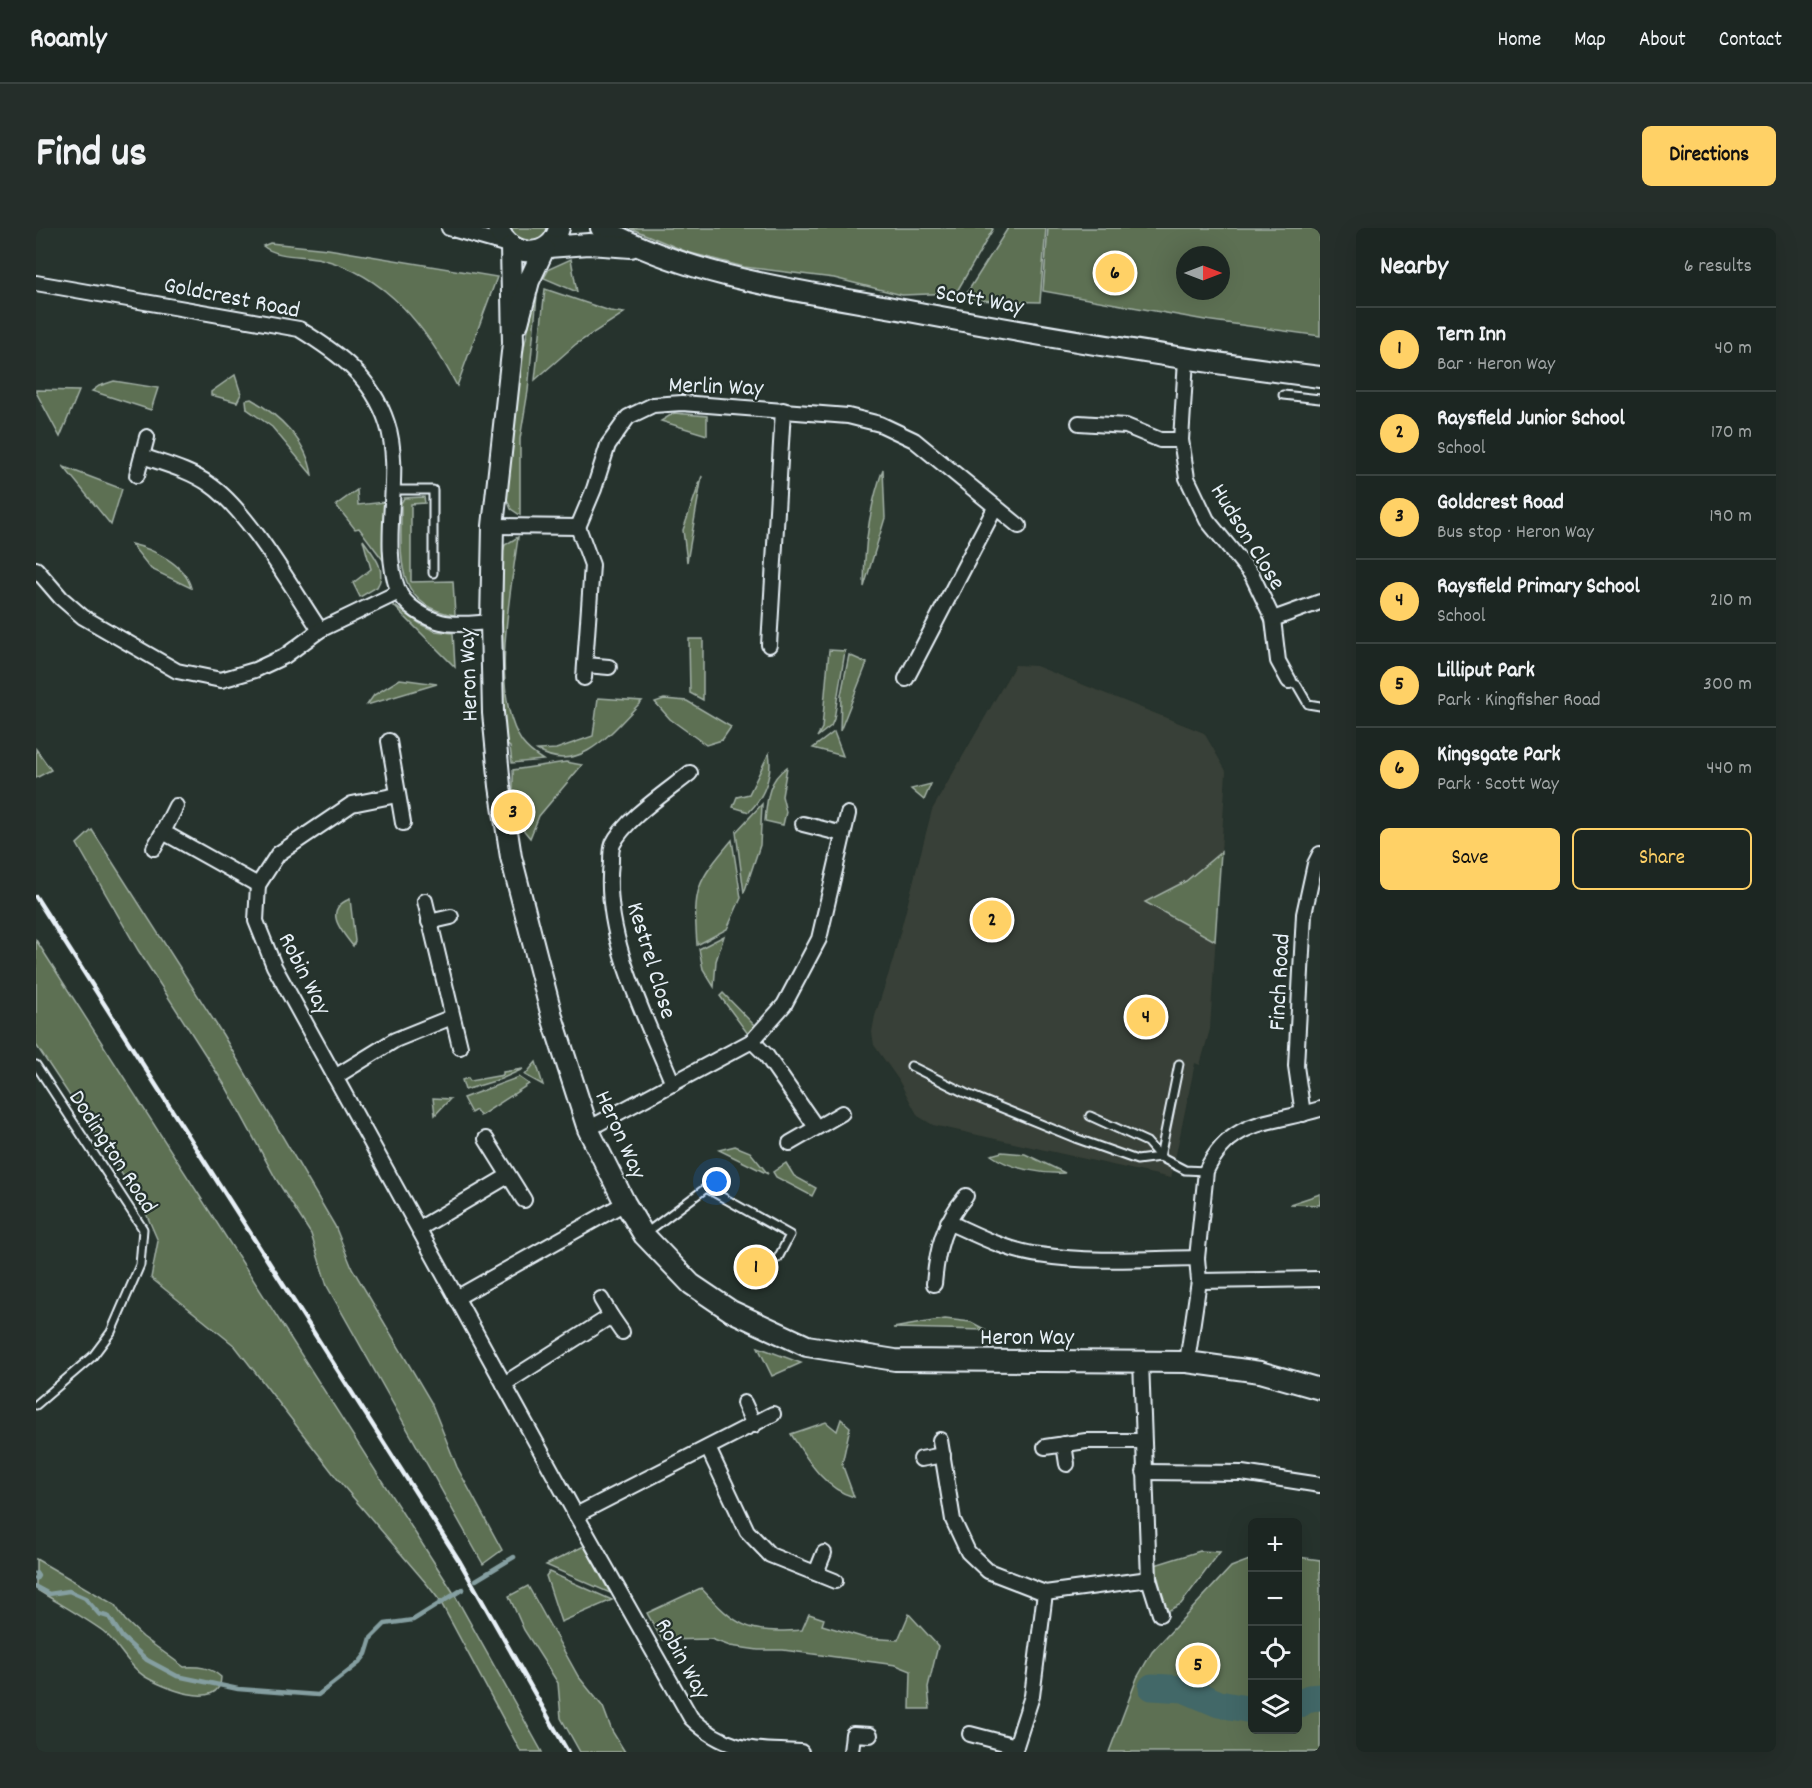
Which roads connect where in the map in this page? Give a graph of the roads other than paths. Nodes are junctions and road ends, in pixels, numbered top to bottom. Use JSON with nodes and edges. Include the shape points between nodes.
{"nodes":[{"id":1,"x":449,"y":228,"type":"edge"},
{"id":2,"x":560,"y":228,"type":"edge"},
{"id":3,"x":601,"y":228,"type":"edge"},
{"id":4,"x":506,"y":240,"type":"edge"},
{"id":5,"x":637,"y":247,"type":"junction"},
{"id":6,"x":546,"y":248,"type":"junction"},
{"id":7,"x":36,"y":283,"type":"edge"},
{"id":8,"x":513,"y":343,"type":"junction"},
{"id":9,"x":1186,"y":360,"type":"junction"},
{"id":10,"x":1320,"y":377,"type":"edge"},
{"id":11,"x":1283,"y":395,"type":"dead end"},
{"id":12,"x":1320,"y":399,"type":"edge"},
{"id":13,"x":783,"y":410,"type":"junction"},
{"id":14,"x":1079,"y":423,"type":"dead end"},
{"id":15,"x":147,"y":437,"type":"dead end"},
{"id":16,"x":1181,"y":440,"type":"junction"},
{"id":17,"x":142,"y":456,"type":"junction"},
{"id":18,"x":136,"y":474,"type":"dead end"},
{"id":19,"x":393,"y":490,"type":"junction"},
{"id":20,"x":995,"y":508,"type":"junction"},
{"id":21,"x":493,"y":526,"type":"junction"},
{"id":22,"x":1019,"y":526,"type":"dead end"},
{"id":23,"x":578,"y":527,"type":"junction"},
{"id":24,"x":36,"y":569,"type":"edge"},
{"id":25,"x":434,"y":573,"type":"dead end"},
{"id":26,"x":399,"y":592,"type":"junction"},
{"id":27,"x":1320,"y":602,"type":"edge"},
{"id":28,"x":1273,"y":620,"type":"junction"},
{"id":29,"x":490,"y":622,"type":"junction"},
{"id":30,"x":320,"y":630,"type":"junction"},
{"id":31,"x":770,"y":645,"type":"dead end"},
{"id":32,"x":609,"y":668,"type":"dead end"},
{"id":33,"x":906,"y":678,"type":"dead end"},
{"id":34,"x":1289,"y":681,"type":"joint"},
{"id":35,"x":1320,"y":706,"type":"edge"},
{"id":36,"x":389,"y":741,"type":"dead end"},
{"id":37,"x":690,"y":773,"type":"dead end"},
{"id":38,"x":397,"y":795,"type":"junction"},
{"id":39,"x":176,"y":806,"type":"dead end"},
{"id":40,"x":848,"y":814,"type":"dead end"},
{"id":41,"x":403,"y":822,"type":"dead end"},
{"id":42,"x":803,"y":824,"type":"dead end"},
{"id":43,"x":163,"y":832,"type":"junction"},
{"id":44,"x":843,"y":834,"type":"junction"},
{"id":45,"x":154,"y":848,"type":"dead end"},
{"id":46,"x":1320,"y":854,"type":"edge"},
{"id":47,"x":258,"y":885,"type":"junction"},
{"id":48,"x":424,"y":901,"type":"dead end"},
{"id":49,"x":451,"y":917,"type":"dead end"},
{"id":50,"x":429,"y":922,"type":"junction"},
{"id":51,"x":452,"y":1017,"type":"junction"},
{"id":52,"x":752,"y":1041,"type":"junction"},
{"id":53,"x":460,"y":1047,"type":"dead end"},
{"id":54,"x":1179,"y":1064,"type":"dead end"},
{"id":55,"x":36,"y":1065,"type":"edge"},
{"id":56,"x":911,"y":1066,"type":"dead end"},
{"id":57,"x":335,"y":1077,"type":"junction"},
{"id":58,"x":673,"y":1084,"type":"junction"},
{"id":59,"x":1320,"y":1109,"type":"edge"},
{"id":60,"x":842,"y":1113,"type":"dead end"},
{"id":61,"x":1303,"y":1114,"type":"junction"},
{"id":62,"x":1090,"y":1116,"type":"dead end"},
{"id":63,"x":816,"y":1127,"type":"junction"},
{"id":64,"x":588,"y":1129,"type":"junction"},
{"id":65,"x":486,"y":1139,"type":"dead end"},
{"id":66,"x":790,"y":1143,"type":"dead end"},
{"id":67,"x":1160,"y":1157,"type":"junction"},
{"id":68,"x":1206,"y":1171,"type":"junction"},
{"id":69,"x":508,"y":1176,"type":"junction"},
{"id":70,"x":966,"y":1196,"type":"dead end"},
{"id":71,"x":524,"y":1200,"type":"dead end"},
{"id":72,"x":625,"y":1203,"type":"junction"},
{"id":73,"x":948,"y":1222,"type":"junction"},
{"id":74,"x":420,"y":1228,"type":"junction"},
{"id":75,"x":644,"y":1235,"type":"junction"},
{"id":76,"x":778,"y":1258,"type":"dead end"},
{"id":77,"x":1197,"y":1258,"type":"junction"},
{"id":78,"x":1320,"y":1279,"type":"edge"},
{"id":79,"x":1199,"y":1281,"type":"junction"},
{"id":80,"x":934,"y":1284,"type":"dead end"},
{"id":81,"x":456,"y":1298,"type":"junction"},
{"id":82,"x":601,"y":1299,"type":"dead end"},
{"id":83,"x":611,"y":1316,"type":"junction"},
{"id":84,"x":622,"y":1332,"type":"dead end"},
{"id":85,"x":1141,"y":1361,"type":"junction"},
{"id":86,"x":1187,"y":1362,"type":"junction"},
{"id":87,"x":504,"y":1384,"type":"junction"},
{"id":88,"x":1320,"y":1389,"type":"edge"},
{"id":89,"x":744,"y":1403,"type":"dead end"},
{"id":90,"x":36,"y":1405,"type":"edge"},
{"id":91,"x":773,"y":1414,"type":"dead end"},
{"id":92,"x":754,"y":1425,"type":"junction"},
{"id":93,"x":940,"y":1440,"type":"dead end"},
{"id":94,"x":1142,"y":1441,"type":"junction"},
{"id":95,"x":1064,"y":1444,"type":"junction"},
{"id":96,"x":1045,"y":1447,"type":"dead end"},
{"id":97,"x":708,"y":1448,"type":"junction"},
{"id":98,"x":943,"y":1455,"type":"junction"},
{"id":99,"x":921,"y":1459,"type":"dead end"},
{"id":100,"x":1067,"y":1464,"type":"dead end"},
{"id":101,"x":1144,"y":1472,"type":"junction"},
{"id":102,"x":1320,"y":1485,"type":"edge"},
{"id":103,"x":576,"y":1515,"type":"junction"},
{"id":104,"x":824,"y":1553,"type":"dead end"},
{"id":105,"x":816,"y":1574,"type":"junction"},
{"id":106,"x":1149,"y":1579,"type":"junction"},
{"id":107,"x":835,"y":1581,"type":"dead end"},
{"id":108,"x":1045,"y":1593,"type":"junction"},
{"id":109,"x":1160,"y":1614,"type":"dead end"},
{"id":110,"x":970,"y":1734,"type":"dead end"},
{"id":111,"x":870,"y":1735,"type":"dead end"},
{"id":112,"x":1015,"y":1749,"type":"edge"},
{"id":113,"x":801,"y":1752,"type":"edge"},
{"id":114,"x":851,"y":1752,"type":"edge"}],
"edges":[{"from":1,"to":4,"type":"street"},
{"from":2,"to":6,"type":"street","name":"Heron Way"},
{"from":3,"to":5,"type":"street","name":"Scott Way"},
{"from":4,"to":6,"type":"street","name":"Scott Way","via":[[519,251]]},
{"from":4,"to":8,"type":"street","name":"Heron Way"},
{"from":5,"to":6,"type":"street","name":"Scott Way","via":[[589,244]]},
{"from":5,"to":9,"type":"street","name":"Scott Way","via":[[700,271]]},
{"from":6,"to":8,"type":"street","name":"Heron Way","via":[[529,281]]},
{"from":7,"to":19,"type":"street","name":"Goldcrest Road","via":[[299,329],[335,351],[356,369],[374,393],[388,424]]},
{"from":8,"to":21,"type":"street","name":"Heron Way"},
{"from":9,"to":10,"type":"street","name":"Scott Way"},
{"from":9,"to":16,"type":"street","name":"Hudson Close"},
{"from":11,"to":12,"type":"lane"},
{"from":13,"to":20,"type":"street","name":"Merlin Way","via":[[848,416],[892,429],[914,440]]},
{"from":13,"to":23,"type":"street","name":"Merlin Way","via":[[682,403],[653,405],[627,417],[608,445]]},
{"from":13,"to":31,"type":"street","name":"Merlin Way"},
{"from":14,"to":16,"type":"street","via":[[1126,426],[1160,440]]},
{"from":15,"to":17,"type":"street"},
{"from":16,"to":28,"type":"street","name":"Hudson Close","via":[[1187,478],[1207,520],[1252,575]]},
{"from":17,"to":18,"type":"street"},
{"from":17,"to":30,"type":"street","via":[[210,484],[240,513]]},
{"from":19,"to":25,"type":"lane","via":[[434,490]]},
{"from":19,"to":26,"type":"street","name":"Goldcrest Road","via":[[393,571]]},
{"from":20,"to":22,"type":"street","name":"Merlin Way"},
{"from":20,"to":33,"type":"street"},
{"from":21,"to":23,"type":"street"},
{"from":21,"to":29,"type":"street","name":"Heron Way"},
{"from":23,"to":32,"type":"street","via":[[592,565],[585,672]]},
{"from":24,"to":30,"type":"street","via":[[83,617],[177,671],[221,680],[285,656]]},
{"from":26,"to":29,"type":"street","via":[[424,616],[441,622]]},
{"from":26,"to":30,"type":"street"},
{"from":27,"to":28,"type":"street","name":"Hudson Close"},
{"from":28,"to":34,"type":"street","name":"Hudson Close","via":[[1278,661]]},
{"from":29,"to":64,"type":"street","name":"Heron Way","via":[[492,713],[511,857],[553,1020]]},
{"from":34,"to":35,"type":"lane","via":[[1297,685],[1308,704]]},
{"from":36,"to":38,"type":"street"},
{"from":37,"to":58,"type":"street","name":"Kestrel Close","via":[[629,824],[613,845],[609,878],[612,918],[639,1002]]},
{"from":38,"to":41,"type":"street"},
{"from":38,"to":47,"type":"street","name":"Robin Way","via":[[352,804],[278,854]]},
{"from":39,"to":43,"type":"street"},
{"from":40,"to":44,"type":"street"},
{"from":42,"to":44,"type":"street"},
{"from":43,"to":45,"type":"street"},
{"from":43,"to":47,"type":"street"},
{"from":44,"to":52,"type":"street","via":[[819,939],[784,1005]]},
{"from":46,"to":61,"type":"street","name":"Finch Road","via":[[1304,914],[1296,1066]]},
{"from":47,"to":57,"type":"street","name":"Robin Way","via":[[256,921],[263,939]]},
{"from":48,"to":50,"type":"street"},
{"from":49,"to":50,"type":"street"},
{"from":50,"to":51,"type":"street"},
{"from":51,"to":53,"type":"street"},
{"from":51,"to":57,"type":"street","via":[[395,1040]]},
{"from":52,"to":58,"type":"street"},
{"from":52,"to":63,"type":"street"},
{"from":54,"to":67,"type":"lane"},
{"from":55,"to":90,"type":"lane","name":"Dodington Road","via":[[142,1229],[140,1265],[111,1332],[93,1356]]},
{"from":56,"to":67,"type":"lane","via":[[964,1093],[1075,1138],[1137,1160]]},
{"from":57,"to":74,"type":"street","name":"Robin Way"},
{"from":58,"to":64,"type":"street"},
{"from":59,"to":61,"type":"street"},
{"from":60,"to":63,"type":"street"},
{"from":61,"to":68,"type":"street","via":[[1245,1127],[1224,1142]]},
{"from":62,"to":67,"type":"lane","via":[[1147,1142]]},
{"from":63,"to":66,"type":"street"},
{"from":64,"to":72,"type":"street","name":"Heron Way"},
{"from":65,"to":69,"type":"street"},
{"from":67,"to":68,"type":"lane","via":[[1185,1170]]},
{"from":68,"to":77,"type":"street"},
{"from":69,"to":71,"type":"street"},
{"from":69,"to":74,"type":"street"},
{"from":70,"to":73,"type":"street"},
{"from":72,"to":75,"type":"street","name":"Heron Way"},
{"from":72,"to":81,"type":"street"},
{"from":73,"to":77,"type":"street","via":[[997,1244],[1038,1255],[1096,1260]]},
{"from":73,"to":80,"type":"street","via":[[937,1252]]},
{"from":74,"to":81,"type":"street","name":"Robin Way"},
{"from":75,"to":76,"type":"lane","via":[[706,1188],[790,1235]]},
{"from":75,"to":85,"type":"street","name":"Heron Way","via":[[691,1284],[731,1311],[807,1346],[895,1360]]},
{"from":77,"to":79,"type":"street"},
{"from":78,"to":79,"type":"street"},
{"from":79,"to":86,"type":"street"},
{"from":81,"to":87,"type":"street","name":"Robin Way"},
{"from":82,"to":83,"type":"street"},
{"from":83,"to":84,"type":"street"},
{"from":83,"to":87,"type":"street"},
{"from":85,"to":86,"type":"street","name":"Heron Way"},
{"from":85,"to":94,"type":"street"},
{"from":86,"to":88,"type":"street","name":"Heron Way","via":[[1260,1372]]},
{"from":87,"to":103,"type":"street","name":"Robin Way"},
{"from":89,"to":92,"type":"street"},
{"from":91,"to":92,"type":"street"},
{"from":92,"to":97,"type":"street"},
{"from":93,"to":98,"type":"street"},
{"from":94,"to":95,"type":"street","via":[[1086,1440]]},
{"from":94,"to":101,"type":"street"},
{"from":95,"to":96,"type":"street"},
{"from":95,"to":100,"type":"street"},
{"from":97,"to":103,"type":"street"},
{"from":97,"to":105,"type":"street","via":[[747,1531],[770,1556]]},
{"from":98,"to":99,"type":"street"},
{"from":98,"to":108,"type":"street","via":[[953,1520],[969,1552],[988,1571]]},
{"from":101,"to":102,"type":"street","via":[[1242,1473]]},
{"from":101,"to":106,"type":"street"},
{"from":103,"to":113,"type":"street","name":"Robin Way","via":[[691,1718],[703,1731],[732,1747]]},
{"from":104,"to":105,"type":"street"},
{"from":105,"to":107,"type":"street"},
{"from":106,"to":108,"type":"street"},
{"from":106,"to":109,"type":"street"},
{"from":108,"to":112,"type":"street","via":[[1032,1696]]},
{"from":110,"to":112,"type":"street"},
{"from":111,"to":114,"type":"street","via":[[853,1734]]}]}
